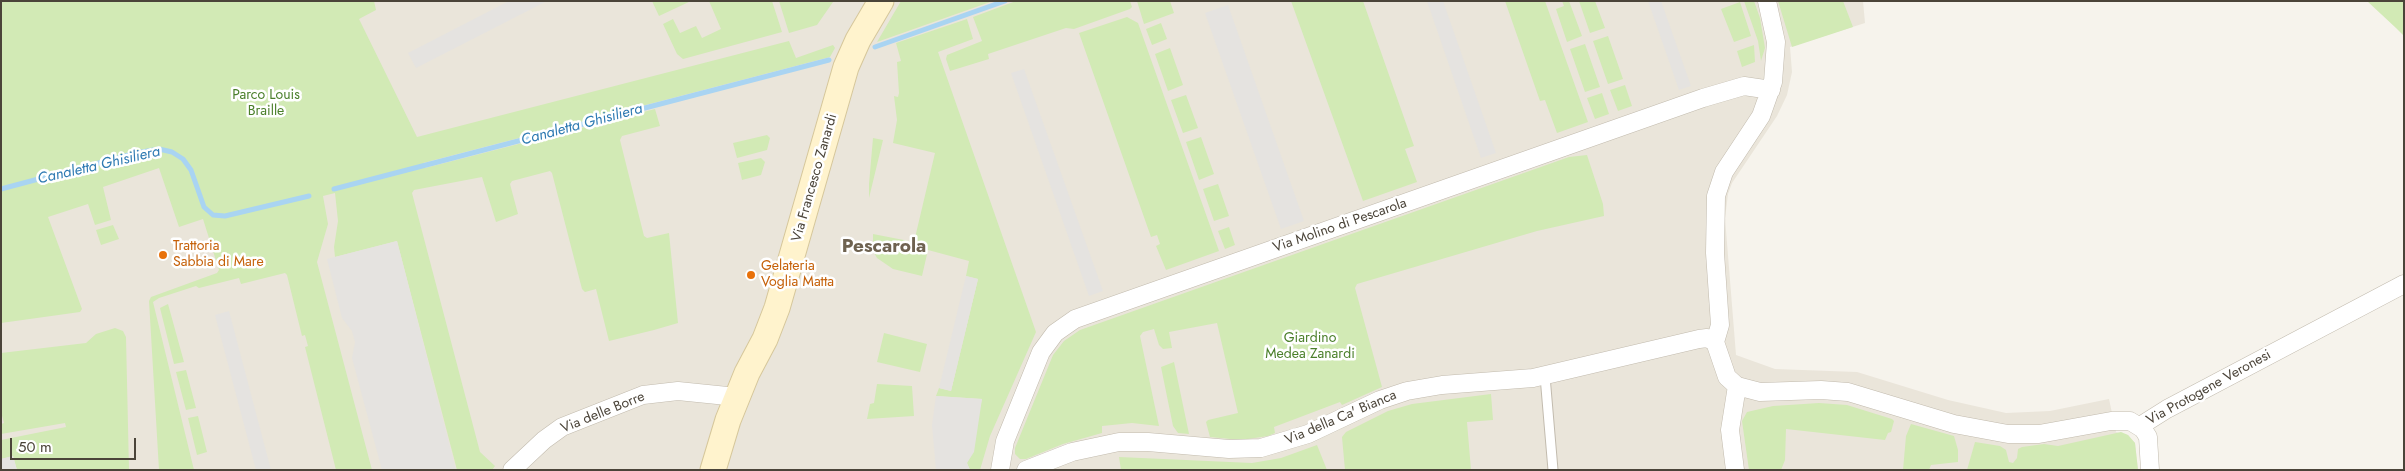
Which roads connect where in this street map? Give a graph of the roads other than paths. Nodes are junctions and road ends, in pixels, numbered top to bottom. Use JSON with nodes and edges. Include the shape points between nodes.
{"nodes":[{"id":1,"x":880,"y":1,"type":"edge"},
{"id":2,"x":1766,"y":1,"type":"edge"},
{"id":3,"x":1771,"y":90,"type":"junction"},
{"id":4,"x":2404,"y":284,"type":"edge"},
{"id":5,"x":1715,"y":342,"type":"junction"},
{"id":6,"x":1545,"y":376,"type":"junction"},
{"id":7,"x":1737,"y":386,"type":"junction"},
{"id":8,"x":737,"y":397,"type":"junction"},
{"id":9,"x":2140,"y":426,"type":"junction"},
{"id":10,"x":512,"y":470,"type":"edge"},
{"id":11,"x":713,"y":470,"type":"edge"},
{"id":12,"x":1000,"y":470,"type":"edge"},
{"id":13,"x":1026,"y":470,"type":"edge"},
{"id":14,"x":1553,"y":470,"type":"edge"},
{"id":15,"x":1735,"y":470,"type":"edge"},
{"id":16,"x":2150,"y":470,"type":"edge"}],
"edges":[{"from":1,"to":8,"type":"main road","name":"Via Francesco Zanardi","via":[[849,59],[777,308],[766,339]]},
{"from":2,"to":3,"type":"street","via":[[1777,54]]},
{"from":3,"to":5,"type":"street","via":[[1761,116],[1724,172],[1718,189],[1714,222],[1720,325]]},
{"from":3,"to":12,"type":"street","name":"Via Molino di Pescarola","via":[[1744,86],[1703,98],[1075,319],[1055,333],[1041,352],[1005,440]]},
{"from":4,"to":9,"type":"street","name":"Via Protogene Veronesi"},
{"from":5,"to":6,"type":"street","name":"Via della Ca' Bianca","via":[[1699,339]]},
{"from":5,"to":7,"type":"street","via":[[1727,377]]},
{"from":6,"to":13,"type":"street","name":"Via della Ca' Bianca","via":[[1407,391],[1380,400],[1308,434],[1261,448],[1119,442],[1079,450]]},
{"from":6,"to":14,"type":"lane"},
{"from":7,"to":9,"type":"street","name":"Via Protogene Veronesi","via":[[1766,392],[1848,392],[1954,424],[2008,434],[2062,431],[2118,420]]},
{"from":7,"to":15,"type":"street","via":[[1730,430]]},
{"from":8,"to":10,"type":"street","name":"Via delle Borre","via":[[678,391],[643,395],[562,428]]},
{"from":8,"to":11,"type":"main road","name":"Via Francesco Zanardi"},
{"from":9,"to":16,"type":"street","via":[[2148,437]]}]}
